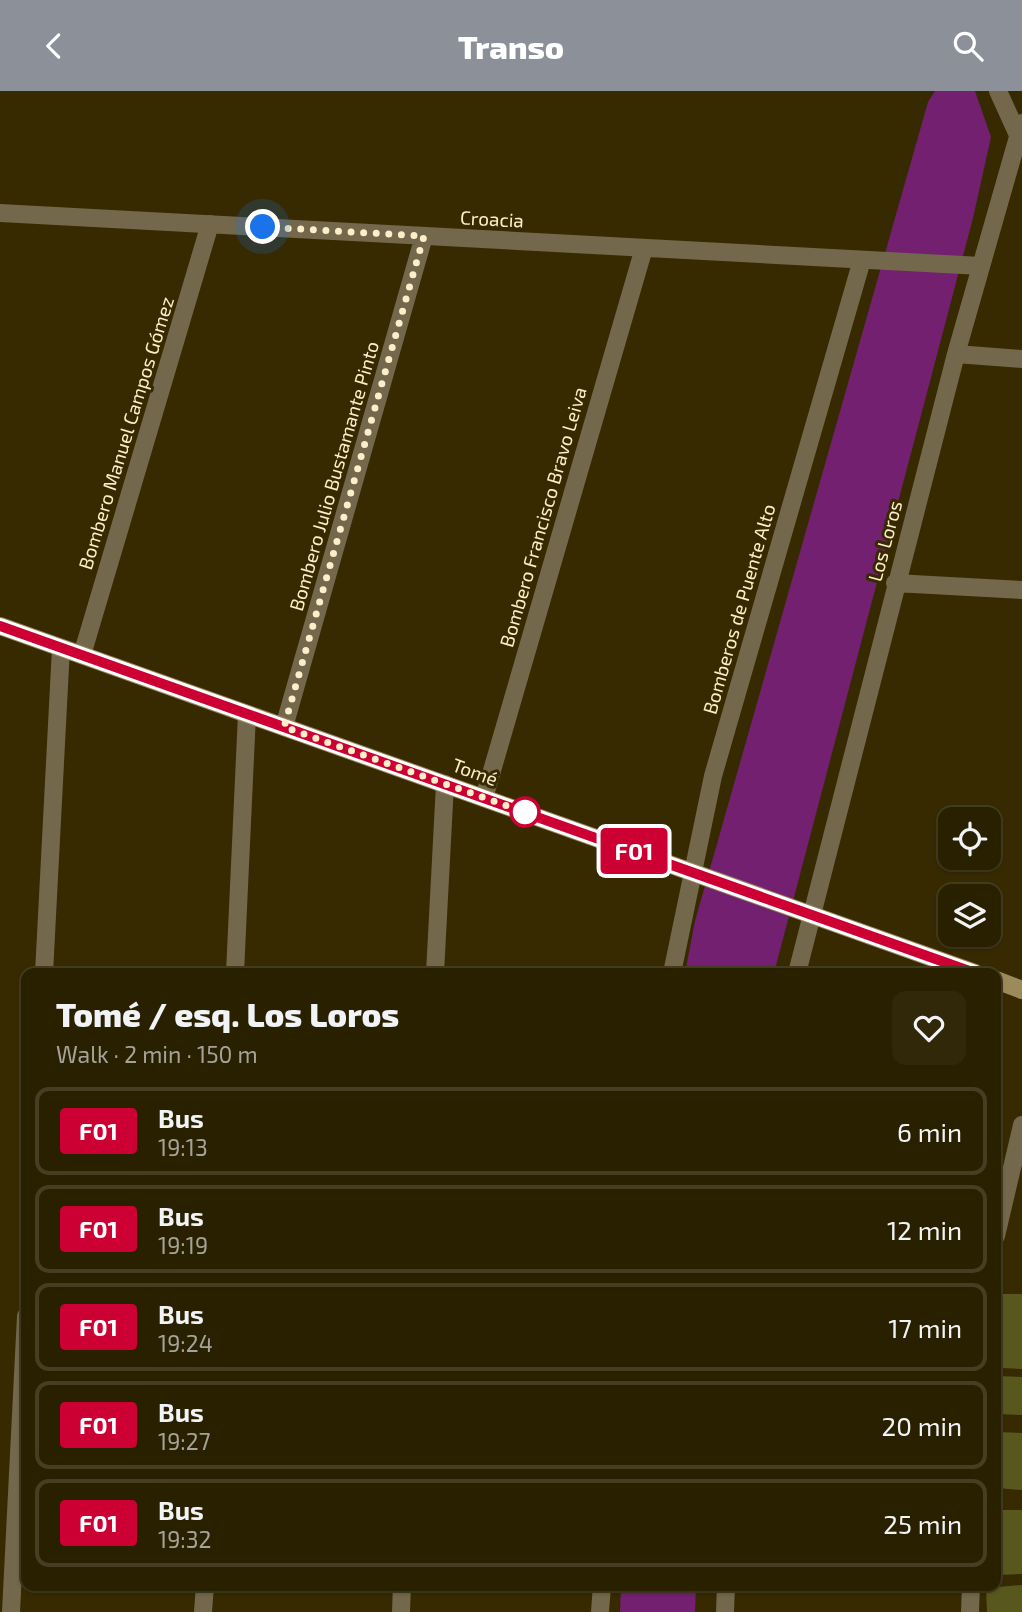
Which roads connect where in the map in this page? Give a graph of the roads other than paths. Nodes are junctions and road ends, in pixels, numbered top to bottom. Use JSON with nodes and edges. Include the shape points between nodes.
{"nodes":[{"id":1,"x":998,"y":91,"type":"edge"},
{"id":2,"x":1020,"y":129,"type":"edge"},
{"id":3,"x":0,"y":213,"type":"edge"},
{"id":4,"x":209,"y":224,"type":"junction"},
{"id":5,"x":424,"y":236,"type":"junction"},
{"id":6,"x":644,"y":248,"type":"junction"},
{"id":7,"x":862,"y":260,"type":"junction"},
{"id":8,"x":981,"y":266,"type":"junction"},
{"id":9,"x":956,"y":354,"type":"junction"},
{"id":10,"x":1022,"y":359,"type":"edge"},
{"id":11,"x":895,"y":583,"type":"junction"},
{"id":12,"x":1022,"y":590,"type":"edge"},
{"id":13,"x":0,"y":626,"type":"edge"},
{"id":14,"x":61,"y":648,"type":"junction"},
{"id":15,"x":82,"y":655,"type":"junction"},
{"id":16,"x":247,"y":714,"type":"junction"},
{"id":17,"x":284,"y":727,"type":"junction"},
{"id":18,"x":445,"y":784,"type":"junction"},
{"id":19,"x":484,"y":798,"type":"junction"},
{"id":20,"x":692,"y":872,"type":"junction"},
{"id":21,"x":810,"y":914,"type":"junction"},
{"id":22,"x":44,"y":968,"type":"edge"},
{"id":23,"x":235,"y":968,"type":"edge"},
{"id":24,"x":435,"y":968,"type":"edge"},
{"id":25,"x":673,"y":968,"type":"edge"},
{"id":26,"x":798,"y":968,"type":"edge"},
{"id":27,"x":961,"y":968,"type":"edge"},
{"id":28,"x":1001,"y":983,"type":"edge"},
{"id":29,"x":1022,"y":990,"type":"edge"},
{"id":30,"x":1022,"y":1125,"type":"edge"},
{"id":31,"x":1001,"y":1214,"type":"edge"},
{"id":32,"x":21,"y":1415,"type":"edge"},
{"id":33,"x":205,"y":1591,"type":"edge"},
{"id":34,"x":402,"y":1591,"type":"edge"},
{"id":35,"x":601,"y":1591,"type":"edge"},
{"id":36,"x":726,"y":1591,"type":"edge"},
{"id":37,"x":971,"y":1591,"type":"edge"},
{"id":38,"x":11,"y":1612,"type":"edge"},
{"id":39,"x":203,"y":1612,"type":"edge"},
{"id":40,"x":401,"y":1612,"type":"edge"},
{"id":41,"x":600,"y":1612,"type":"edge"},
{"id":42,"x":725,"y":1612,"type":"edge"},
{"id":43,"x":970,"y":1612,"type":"edge"}],
"edges":[{"from":1,"to":2,"type":"street"},
{"from":2,"to":8,"type":"street","name":"Los Loros"},
{"from":3,"to":4,"type":"street","name":"Croacia"},
{"from":4,"to":5,"type":"street","name":"Croacia"},
{"from":4,"to":15,"type":"street","name":"Bombero Manuel Campos Gómez"},
{"from":5,"to":6,"type":"street","name":"Croacia"},
{"from":5,"to":17,"type":"street","name":"Bombero Julio Bustamante Pinto"},
{"from":6,"to":7,"type":"street","name":"Croacia"},
{"from":6,"to":19,"type":"street","name":"Bombero Francisco Bravo Leiva"},
{"from":7,"to":8,"type":"street","name":"Croacia"},
{"from":7,"to":20,"type":"street","name":"Bomberos de Puente Alto","via":[[713,776]]},
{"from":8,"to":9,"type":"street","name":"Los Loros"},
{"from":9,"to":10,"type":"street"},
{"from":9,"to":11,"type":"street","name":"Los Loros"},
{"from":11,"to":12,"type":"street"},
{"from":11,"to":21,"type":"street","name":"Los Loros"},
{"from":13,"to":14,"type":"street","name":"Tomé"},
{"from":14,"to":15,"type":"street","name":"Tomé"},
{"from":14,"to":22,"type":"street"},
{"from":15,"to":16,"type":"street","name":"Tomé"},
{"from":16,"to":17,"type":"street","name":"Tomé"},
{"from":16,"to":23,"type":"street"},
{"from":17,"to":18,"type":"street","name":"Tomé"},
{"from":18,"to":19,"type":"street","name":"Tomé"},
{"from":18,"to":24,"type":"street"},
{"from":19,"to":20,"type":"street","name":"Tomé"},
{"from":20,"to":21,"type":"street","name":"Tomé"},
{"from":20,"to":25,"type":"street","name":"Bomberos de Puente Alto"},
{"from":21,"to":26,"type":"street","name":"Los Loros"},
{"from":21,"to":27,"type":"street","name":"Tomé"},
{"from":28,"to":29,"type":"street"},
{"from":30,"to":31,"type":"street"},
{"from":32,"to":38,"type":"street"},
{"from":33,"to":39,"type":"street"},
{"from":34,"to":40,"type":"street"},
{"from":35,"to":41,"type":"street"},
{"from":36,"to":42,"type":"street"},
{"from":37,"to":43,"type":"street"}]}
